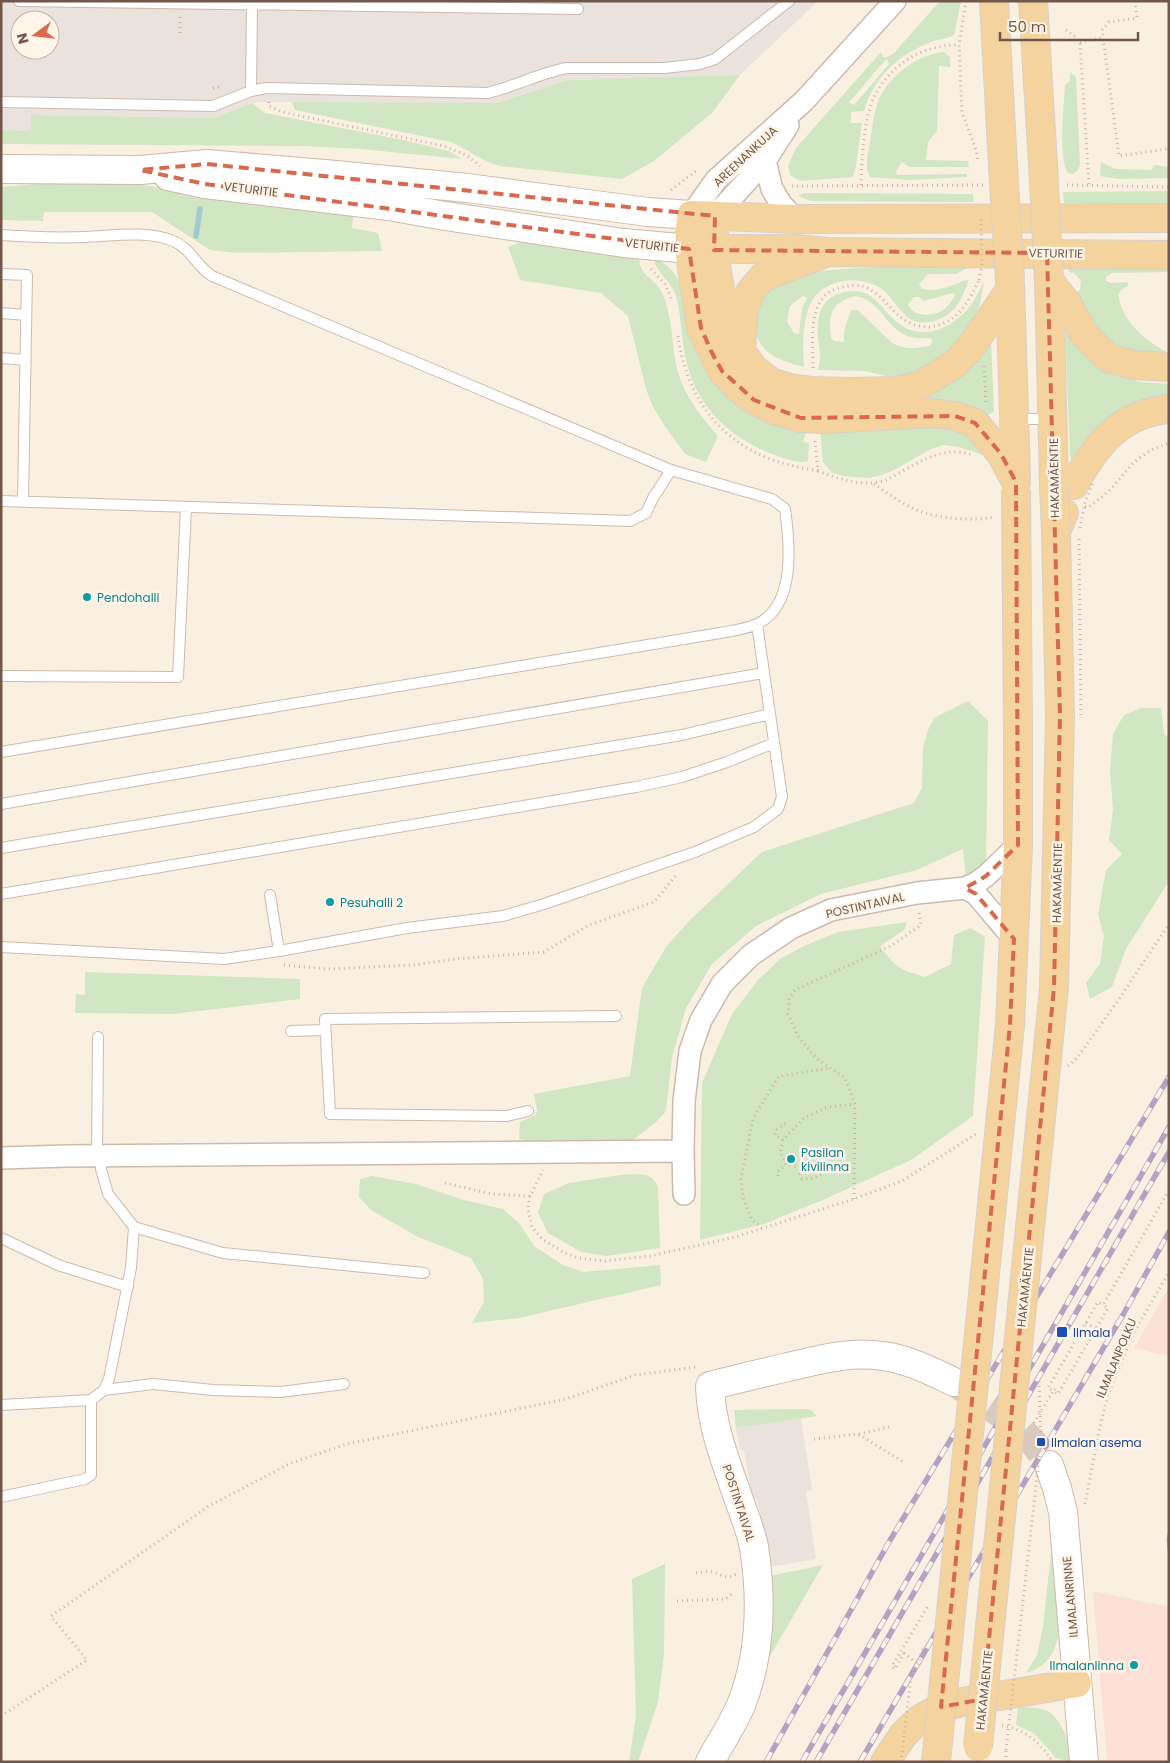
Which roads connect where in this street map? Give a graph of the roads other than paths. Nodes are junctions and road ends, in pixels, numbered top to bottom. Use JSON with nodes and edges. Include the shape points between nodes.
{"nodes":[{"id":1,"x":19,"y":1,"type":"edge"},
{"id":2,"x":789,"y":1,"type":"edge"},
{"id":3,"x":895,"y":1,"type":"edge"},
{"id":4,"x":994,"y":1,"type":"edge"},
{"id":5,"x":1033,"y":1,"type":"edge"},
{"id":6,"x":146,"y":2,"type":"edge"},
{"id":7,"x":252,"y":4,"type":"junction"},
{"id":8,"x":403,"y":4,"type":"edge"},
{"id":9,"x":434,"y":4,"type":"edge"},
{"id":10,"x":578,"y":9,"type":"dead end"},
{"id":11,"x":251,"y":91,"type":"junction"},
{"id":12,"x":804,"y":101,"type":"junction"},
{"id":13,"x":1,"y":102,"type":"edge"},
{"id":14,"x":765,"y":160,"type":"junction"},
{"id":15,"x":1,"y":169,"type":"edge"},
{"id":16,"x":140,"y":170,"type":"junction"},
{"id":17,"x":703,"y":216,"type":"junction"},
{"id":18,"x":1169,"y":218,"type":"edge"},
{"id":19,"x":795,"y":219,"type":"junction"},
{"id":20,"x":1,"y":235,"type":"edge"},
{"id":21,"x":701,"y":249,"type":"junction"},
{"id":22,"x":827,"y":252,"type":"junction"},
{"id":23,"x":1169,"y":255,"type":"edge"},
{"id":24,"x":1,"y":274,"type":"edge"},
{"id":25,"x":1049,"y":280,"type":"junction"},
{"id":26,"x":1010,"y":285,"type":"junction"},
{"id":27,"x":1,"y":313,"type":"edge"},
{"id":28,"x":26,"y":315,"type":"junction"},
{"id":29,"x":741,"y":350,"type":"junction"},
{"id":30,"x":1,"y":358,"type":"edge"},
{"id":31,"x":26,"y":360,"type":"junction"},
{"id":32,"x":1169,"y":367,"type":"edge"},
{"id":33,"x":1169,"y":409,"type":"edge"},
{"id":34,"x":1014,"y":419,"type":"junction"},
{"id":35,"x":1053,"y":419,"type":"junction"},
{"id":36,"x":671,"y":470,"type":"junction"},
{"id":37,"x":1074,"y":485,"type":"junction"},
{"id":38,"x":1016,"y":486,"type":"junction"},
{"id":39,"x":1,"y":501,"type":"edge"},
{"id":40,"x":23,"y":501,"type":"junction"},
{"id":41,"x":186,"y":508,"type":"junction"},
{"id":42,"x":757,"y":624,"type":"junction"},
{"id":43,"x":764,"y":673,"type":"junction"},
{"id":44,"x":1,"y":676,"type":"edge"},
{"id":45,"x":770,"y":714,"type":"junction"},
{"id":46,"x":774,"y":743,"type":"junction"},
{"id":47,"x":1,"y":752,"type":"edge"},
{"id":48,"x":1,"y":804,"type":"edge"},
{"id":49,"x":1018,"y":845,"type":"junction"},
{"id":50,"x":1,"y":848,"type":"edge"},
{"id":51,"x":965,"y":888,"type":"junction"},
{"id":52,"x":1,"y":894,"type":"edge"},
{"id":53,"x":270,"y":895,"type":"dead end"},
{"id":54,"x":1014,"y":939,"type":"junction"},
{"id":55,"x":1,"y":947,"type":"edge"},
{"id":56,"x":279,"y":951,"type":"junction"},
{"id":57,"x":616,"y":1016,"type":"dead end"},
{"id":58,"x":325,"y":1030,"type":"junction"},
{"id":59,"x":291,"y":1031,"type":"dead end"},
{"id":60,"x":98,"y":1037,"type":"dead end"},
{"id":61,"x":528,"y":1111,"type":"dead end"},
{"id":62,"x":683,"y":1151,"type":"junction"},
{"id":63,"x":99,"y":1156,"type":"junction"},
{"id":64,"x":1,"y":1158,"type":"edge"},
{"id":65,"x":684,"y":1194,"type":"dead end"},
{"id":66,"x":134,"y":1227,"type":"junction"},
{"id":67,"x":1,"y":1238,"type":"edge"},
{"id":68,"x":424,"y":1273,"type":"dead end"},
{"id":69,"x":128,"y":1287,"type":"junction"},
{"id":70,"x":954,"y":1382,"type":"tunnel mouth"},
{"id":71,"x":344,"y":1384,"type":"dead end"},
{"id":72,"x":104,"y":1390,"type":"junction"},
{"id":73,"x":91,"y":1400,"type":"junction"},
{"id":74,"x":1,"y":1406,"type":"edge"},
{"id":75,"x":1049,"y":1464,"type":"tunnel mouth"},
{"id":76,"x":1,"y":1498,"type":"edge"},
{"id":77,"x":1077,"y":1683,"type":"junction"},
{"id":78,"x":978,"y":1755,"type":"edge"},
{"id":79,"x":710,"y":1762,"type":"edge"},
{"id":80,"x":885,"y":1762,"type":"edge"},
{"id":81,"x":936,"y":1762,"type":"edge"},
{"id":82,"x":1084,"y":1762,"type":"edge"}],
"edges":[{"from":1,"to":6,"type":"lane"},
{"from":2,"to":11,"type":"lane","via":[[715,59],[700,64],[664,68],[567,68],[487,93],[267,88]]},
{"from":3,"to":12,"type":"street","name":"AREENANKUJA"},
{"from":4,"to":26,"type":"main road","bridge":true,"via":[[987,169]]},
{"from":5,"to":25,"type":"main road","name":"HAKAMÄENTIE","bridge":true},
{"from":6,"to":7,"type":"lane"},
{"from":7,"to":8,"type":"lane"},
{"from":7,"to":11,"type":"lane"},
{"from":8,"to":9,"type":"lane"},
{"from":9,"to":10,"type":"lane"},
{"from":11,"to":13,"type":"lane","via":[[213,106]]},
{"from":12,"to":14,"type":"street","name":"AREENANKUJA"},
{"from":12,"to":17,"type":"street","name":"AREENANKUJA","via":[[721,175]]},
{"from":14,"to":17,"type":"street","name":"AREENANKUJA"},
{"from":14,"to":19,"type":"street","name":"AREENANKUJA","via":[[772,189]]},
{"from":15,"to":16,"type":"main road","name":"VETURITIE"},
{"from":16,"to":17,"type":"main road","name":"VETURITIE","via":[[207,164],[257,168],[467,188],[648,212]]},
{"from":16,"to":21,"type":"main road","name":"VETURITIE","via":[[205,184],[389,206],[624,243]]},
{"from":17,"to":19,"type":"main road","name":"VETURITIE"},
{"from":17,"to":21,"type":"main road"},
{"from":18,"to":19,"type":"main road","name":"VETURITIE"},
{"from":20,"to":36,"type":"lane","via":[[63,238],[136,235],[174,241],[186,248],[212,276]]},
{"from":21,"to":22,"type":"main road","name":"VETURITIE"},
{"from":21,"to":29,"type":"main road","via":[[722,303],[728,333]]},
{"from":21,"to":38,"type":"main road","via":[[702,328],[722,371],[738,388],[774,410],[801,418],[932,413],[975,423],[981,447],[1001,454]]},
{"from":22,"to":23,"type":"main road","name":"VETURITIE"},
{"from":22,"to":29,"type":"main road","via":[[763,277],[750,292],[744,308]]},
{"from":24,"to":28,"type":"lane","via":[[27,274]]},
{"from":25,"to":32,"type":"main road","via":[[1084,334],[1108,358],[1134,365]]},
{"from":25,"to":35,"type":"main road","name":"HAKAMÄENTIE"},
{"from":26,"to":29,"type":"main road","via":[[970,348],[955,364],[921,385],[896,391],[790,388],[771,382],[754,369]]},
{"from":26,"to":34,"type":"main road"},
{"from":27,"to":28,"type":"lane"},
{"from":28,"to":31,"type":"lane"},
{"from":30,"to":31,"type":"lane"},
{"from":31,"to":40,"type":"lane"},
{"from":33,"to":37,"type":"main road","via":[[1141,416],[1108,435]]},
{"from":34,"to":35,"type":"lane"},
{"from":34,"to":38,"type":"main road"},
{"from":35,"to":37,"type":"main road","name":"HAKAMÄENTIE"},
{"from":36,"to":41,"type":"lane","via":[[646,513],[630,521]]},
{"from":36,"to":42,"type":"lane","via":[[772,500],[785,509],[789,536],[785,589],[769,616]]},
{"from":37,"to":78,"type":"main road","name":"HAKAMÄENTIE","bridge":true,"via":[[1056,532],[1071,716],[1054,988]]},
{"from":38,"to":49,"type":"main road","bridge":true},
{"from":39,"to":40,"type":"lane"},
{"from":40,"to":41,"type":"lane"},
{"from":41,"to":44,"type":"lane","via":[[178,677]]},
{"from":42,"to":43,"type":"lane"},
{"from":42,"to":47,"type":"lane","via":[[720,633]]},
{"from":43,"to":45,"type":"lane"},
{"from":43,"to":48,"type":"lane"},
{"from":45,"to":46,"type":"lane"},
{"from":45,"to":50,"type":"lane","via":[[682,735]]},
{"from":46,"to":52,"type":"lane","via":[[682,777],[636,787]]},
{"from":46,"to":56,"type":"lane","via":[[782,797],[778,809],[754,827],[695,852],[503,916],[407,928]]},
{"from":49,"to":51,"type":"street","via":[[986,876]]},
{"from":49,"to":54,"type":"main road"},
{"from":51,"to":54,"type":"street","via":[[976,894]]},
{"from":51,"to":62,"type":"street","name":"POSTINTAIVAL","via":[[831,910],[791,928],[751,955],[722,984],[702,1020],[690,1051]]},
{"from":53,"to":56,"type":"lane"},
{"from":54,"to":81,"type":"main road","bridge":true,"via":[[1010,1025]]},
{"from":55,"to":56,"type":"lane","via":[[224,959]]},
{"from":57,"to":58,"type":"lane","via":[[325,1019]]},
{"from":58,"to":59,"type":"lane"},
{"from":58,"to":61,"type":"lane","via":[[330,1114],[507,1116]]},
{"from":60,"to":63,"type":"lane"},
{"from":62,"to":63,"type":"street"},
{"from":62,"to":65,"type":"street","name":"POSTINTAIVAL"},
{"from":63,"to":64,"type":"street"},
{"from":63,"to":66,"type":"lane","via":[[108,1194]]},
{"from":66,"to":68,"type":"lane","via":[[223,1254]]},
{"from":66,"to":69,"type":"lane"},
{"from":67,"to":69,"type":"lane","via":[[58,1265]]},
{"from":69,"to":72,"type":"lane","via":[[109,1380]]},
{"from":70,"to":79,"type":"main road","name":"POSTINTAIVAL","via":[[903,1360],[864,1354],[705,1376],[716,1432],[753,1545],[759,1593],[758,1634],[750,1678],[741,1705]]},
{"from":71,"to":72,"type":"lane","via":[[281,1392],[153,1384]]},
{"from":72,"to":73,"type":"lane"},
{"from":73,"to":74,"type":"lane"},
{"from":73,"to":76,"type":"lane","via":[[91,1475]]},
{"from":75,"to":77,"type":"main road","name":"ILMALANRINNE","via":[[1063,1512]]},
{"from":77,"to":80,"type":"main road","via":[[940,1708],[920,1719],[904,1734]]},
{"from":77,"to":82,"type":"main road","name":"ILMALANRINNE"}]}
